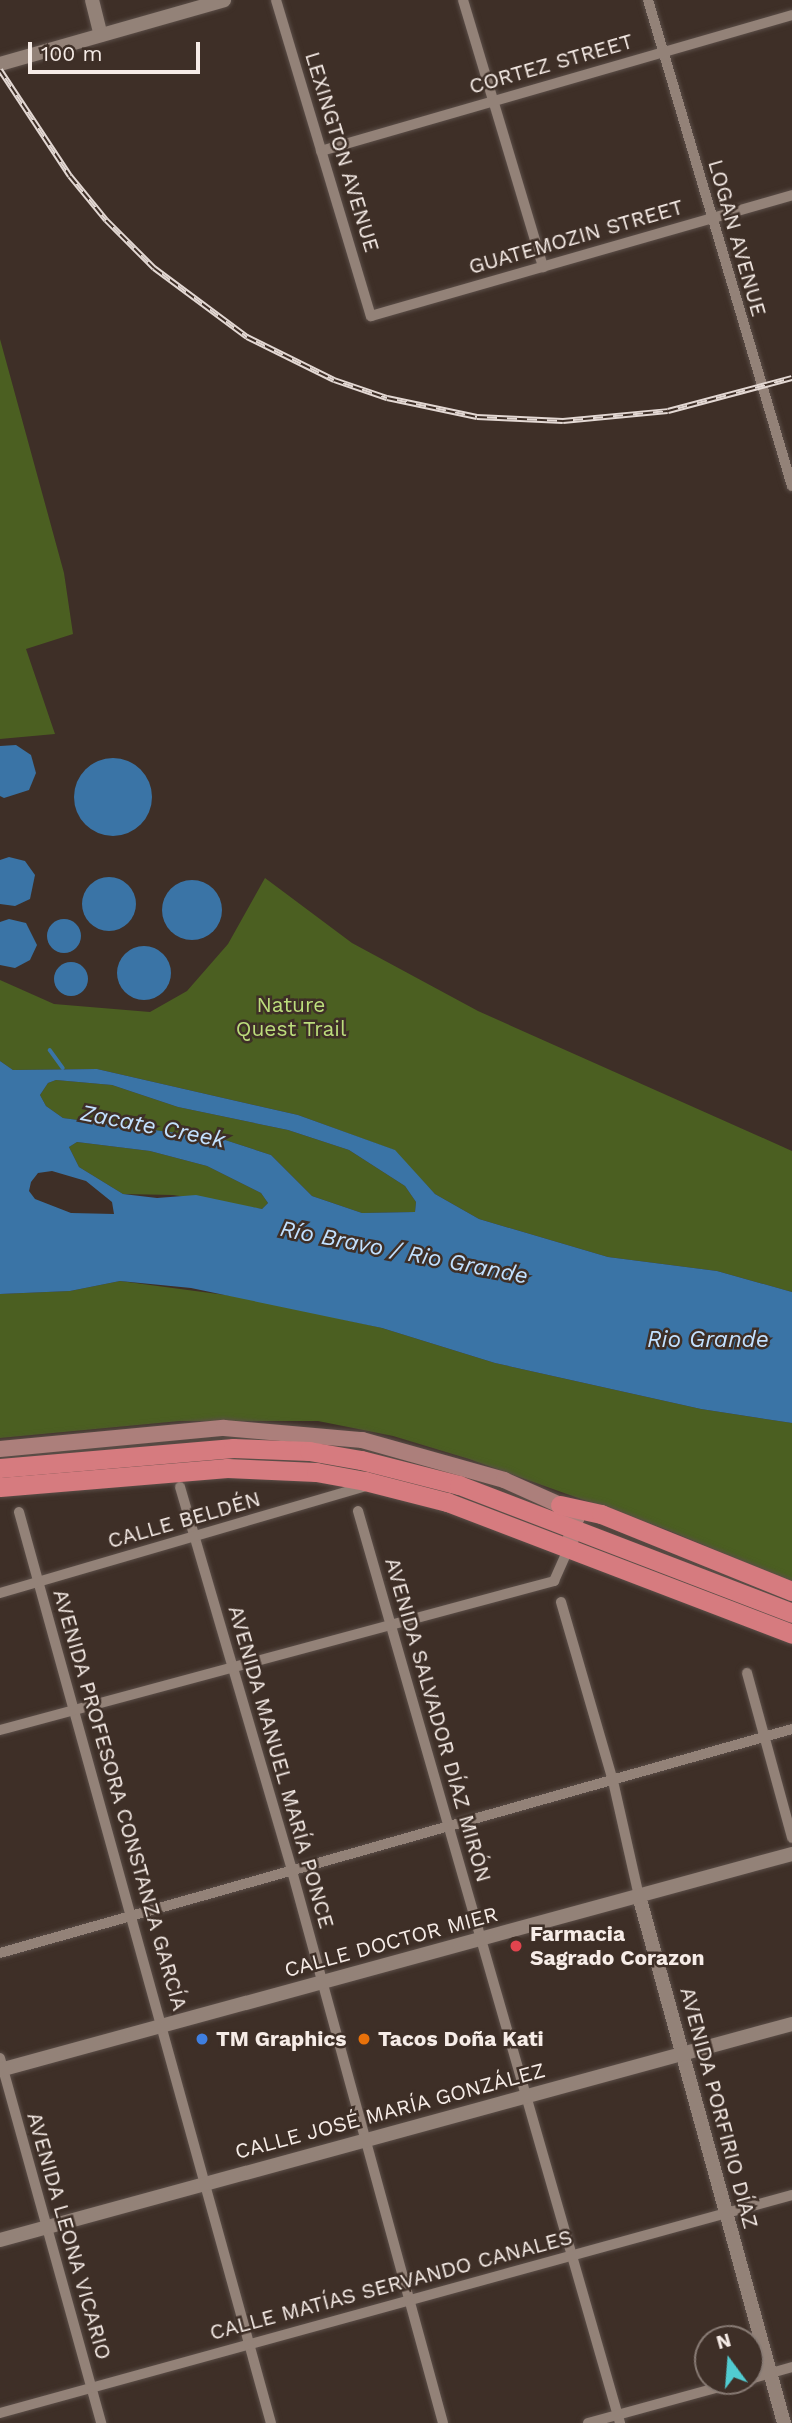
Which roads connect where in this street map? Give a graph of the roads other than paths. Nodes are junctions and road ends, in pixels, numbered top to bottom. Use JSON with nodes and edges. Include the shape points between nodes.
{"nodes":[{"id":1,"x":92,"y":0,"type":"edge"},
{"id":2,"x":223,"y":0,"type":"edge"},
{"id":3,"x":276,"y":0,"type":"edge"},
{"id":4,"x":463,"y":0,"type":"edge"},
{"id":5,"x":648,"y":0,"type":"edge"},
{"id":6,"x":792,"y":15,"type":"edge"},
{"id":7,"x":102,"y":35,"type":"junction"},
{"id":8,"x":663,"y":52,"type":"junction"},
{"id":9,"x":0,"y":64,"type":"edge"},
{"id":10,"x":493,"y":100,"type":"junction"},
{"id":11,"x":321,"y":151,"type":"junction"},
{"id":12,"x":792,"y":195,"type":"edge"},
{"id":13,"x":713,"y":218,"type":"junction"},
{"id":14,"x":543,"y":267,"type":"junction"},
{"id":15,"x":371,"y":316,"type":"joint"},
{"id":16,"x":792,"y":486,"type":"edge"},
{"id":17,"x":0,"y":1449,"type":"edge"},
{"id":18,"x":0,"y":1468,"type":"edge"},
{"id":19,"x":377,"y":1483,"type":"junction"},
{"id":20,"x":0,"y":1487,"type":"edge"},
{"id":21,"x":180,"y":1487,"type":"dead end"},
{"id":22,"x":560,"y":1505,"type":"junction"},
{"id":23,"x":358,"y":1511,"type":"dead end"},
{"id":24,"x":19,"y":1513,"type":"dead end"},
{"id":25,"x":577,"y":1529,"type":"junction"},
{"id":26,"x":196,"y":1538,"type":"junction"},
{"id":27,"x":568,"y":1549,"type":"junction"},
{"id":28,"x":38,"y":1581,"type":"junction"},
{"id":29,"x":792,"y":1591,"type":"edge"},
{"id":30,"x":0,"y":1593,"type":"edge"},
{"id":31,"x":561,"y":1602,"type":"dead end"},
{"id":32,"x":792,"y":1613,"type":"edge"},
{"id":33,"x":391,"y":1621,"type":"junction"},
{"id":34,"x":792,"y":1634,"type":"edge"},
{"id":35,"x":233,"y":1666,"type":"junction"},
{"id":36,"x":747,"y":1673,"type":"dead end"},
{"id":37,"x":74,"y":1709,"type":"junction"},
{"id":38,"x":792,"y":1729,"type":"edge"},
{"id":39,"x":0,"y":1730,"type":"edge"},
{"id":40,"x":764,"y":1737,"type":"junction"},
{"id":41,"x":612,"y":1782,"type":"junction"},
{"id":42,"x":449,"y":1827,"type":"junction"},
{"id":43,"x":792,"y":1838,"type":"edge"},
{"id":44,"x":792,"y":1854,"type":"edge"},
{"id":45,"x":292,"y":1871,"type":"junction"},
{"id":46,"x":639,"y":1896,"type":"junction"},
{"id":47,"x":132,"y":1916,"type":"junction"},
{"id":48,"x":480,"y":1939,"type":"junction"},
{"id":49,"x":0,"y":1953,"type":"edge"},
{"id":50,"x":321,"y":1983,"type":"junction"},
{"id":51,"x":792,"y":2024,"type":"edge"},
{"id":52,"x":163,"y":2025,"type":"junction"},
{"id":53,"x":682,"y":2054,"type":"junction"},
{"id":54,"x":1,"y":2066,"type":"edge"},
{"id":55,"x":526,"y":2096,"type":"junction"},
{"id":56,"x":365,"y":2139,"type":"junction"},
{"id":57,"x":205,"y":2183,"type":"junction"},
{"id":58,"x":792,"y":2195,"type":"edge"},
{"id":59,"x":727,"y":2214,"type":"junction"},
{"id":60,"x":45,"y":2227,"type":"junction"},
{"id":61,"x":0,"y":2240,"type":"edge"},
{"id":62,"x":570,"y":2256,"type":"junction"},
{"id":63,"x":408,"y":2298,"type":"junction"},
{"id":64,"x":250,"y":2343,"type":"junction"},
{"id":65,"x":792,"y":2367,"type":"edge"},
{"id":66,"x":770,"y":2373,"type":"junction"},
{"id":67,"x":764,"y":2375,"type":"edge"},
{"id":68,"x":91,"y":2387,"type":"junction"},
{"id":69,"x":696,"y":2395,"type":"edge"},
{"id":70,"x":0,"y":2413,"type":"edge"},
{"id":71,"x":618,"y":2419,"type":"edge"},
{"id":72,"x":101,"y":2423,"type":"edge"},
{"id":73,"x":271,"y":2423,"type":"edge"},
{"id":74,"x":443,"y":2423,"type":"edge"},
{"id":75,"x":588,"y":2423,"type":"edge"},
{"id":76,"x":784,"y":2423,"type":"edge"}],
"edges":[{"from":1,"to":7,"type":"street"},
{"from":2,"to":7,"type":"street"},
{"from":3,"to":11,"type":"street","name":"LEXINGTON AVENUE"},
{"from":4,"to":10,"type":"street"},
{"from":5,"to":8,"type":"street","name":"LOGAN AVENUE"},
{"from":6,"to":8,"type":"street","name":"CORTEZ STREET"},
{"from":7,"to":9,"type":"street"},
{"from":8,"to":10,"type":"street","name":"CORTEZ STREET"},
{"from":8,"to":13,"type":"street","name":"LOGAN AVENUE"},
{"from":10,"to":11,"type":"street","name":"CORTEZ STREET"},
{"from":10,"to":14,"type":"street"},
{"from":11,"to":15,"type":"street","name":"LEXINGTON AVENUE"},
{"from":12,"to":13,"type":"street","name":"GUATEMOZIN STREET"},
{"from":13,"to":14,"type":"street","name":"GUATEMOZIN STREET"},
{"from":13,"to":16,"type":"street","name":"LOGAN AVENUE"},
{"from":14,"to":15,"type":"street","name":"GUATEMOZIN STREET"},
{"from":17,"to":22,"type":"main road","via":[[224,1428],[313,1433],[434,1458]]},
{"from":18,"to":25,"type":"highway","via":[[187,1450],[309,1451],[429,1476]]},
{"from":19,"to":20,"type":"highway","via":[[316,1472],[227,1468]]},
{"from":19,"to":26,"type":"street","name":"CALLE BELDÉN"},
{"from":19,"to":27,"type":"highway","via":[[425,1494]]},
{"from":21,"to":26,"type":"street","name":"AVENIDA MANUEL MARÍA PONCE"},
{"from":22,"to":25,"type":"main road","via":[[576,1518]]},
{"from":22,"to":29,"type":"highway","via":[[601,1514]]},
{"from":23,"to":33,"type":"street","name":"AVENIDA SALVADOR DÍAZ MIRÓN"},
{"from":24,"to":28,"type":"street","name":"AVENIDA PROFESORA CONSTANZA GARCÍA"},
{"from":25,"to":27,"type":"main road"},
{"from":25,"to":32,"type":"highway"},
{"from":26,"to":28,"type":"street","name":"CALLE BELDÉN"},
{"from":26,"to":35,"type":"street","name":"AVENIDA MANUEL MARÍA PONCE"},
{"from":27,"to":33,"type":"street","via":[[554,1581]]},
{"from":27,"to":34,"type":"highway"},
{"from":28,"to":30,"type":"street","name":"CALLE BELDÉN"},
{"from":28,"to":37,"type":"street","name":"AVENIDA PROFESORA CONSTANZA GARCÍA"},
{"from":31,"to":41,"type":"street","name":"AVENIDA PORFIRIO DÍAZ"},
{"from":33,"to":35,"type":"street"},
{"from":33,"to":42,"type":"street","name":"AVENIDA SALVADOR DÍAZ MIRÓN"},
{"from":35,"to":37,"type":"street"},
{"from":35,"to":45,"type":"street","name":"AVENIDA MANUEL MARÍA PONCE"},
{"from":36,"to":40,"type":"street"},
{"from":37,"to":39,"type":"street"},
{"from":37,"to":47,"type":"street","name":"AVENIDA PROFESORA CONSTANZA GARCÍA"},
{"from":38,"to":40,"type":"street"},
{"from":40,"to":41,"type":"street"},
{"from":40,"to":43,"type":"street"},
{"from":41,"to":42,"type":"street"},
{"from":41,"to":46,"type":"street","name":"AVENIDA PORFIRIO DÍAZ"},
{"from":42,"to":45,"type":"street"},
{"from":42,"to":48,"type":"street","name":"AVENIDA SALVADOR DÍAZ MIRÓN"},
{"from":44,"to":46,"type":"street","name":"CALLE DOCTOR MIER"},
{"from":45,"to":47,"type":"street"},
{"from":45,"to":50,"type":"street","name":"AVENIDA MANUEL MARÍA PONCE"},
{"from":46,"to":48,"type":"street","name":"CALLE DOCTOR MIER"},
{"from":46,"to":53,"type":"street","name":"AVENIDA PORFIRIO DÍAZ"},
{"from":47,"to":49,"type":"street"},
{"from":47,"to":52,"type":"street","name":"AVENIDA PROFESORA CONSTANZA GARCÍA"},
{"from":48,"to":50,"type":"street","name":"CALLE DOCTOR MIER"},
{"from":48,"to":55,"type":"street","name":"AVENIDA SALVADOR DÍAZ MIRÓN"},
{"from":50,"to":52,"type":"street","name":"CALLE DOCTOR MIER"},
{"from":50,"to":56,"type":"street","name":"AVENIDA MANUEL MARÍA PONCE"},
{"from":51,"to":53,"type":"street","name":"CALLE JOSÉ MARÍA GONZÁLEZ"},
{"from":52,"to":54,"type":"street","name":"CALLE DOCTOR MIER"},
{"from":52,"to":57,"type":"street","name":"AVENIDA PROFESORA CONSTANZA GARCÍA"},
{"from":53,"to":55,"type":"street","name":"CALLE JOSÉ MARÍA GONZÁLEZ"},
{"from":53,"to":59,"type":"street","name":"AVENIDA PORFIRIO DÍAZ"},
{"from":54,"to":60,"type":"street","name":"AVENIDA LEONA VICARIO"},
{"from":55,"to":56,"type":"street","name":"CALLE JOSÉ MARÍA GONZÁLEZ"},
{"from":55,"to":62,"type":"street","name":"AVENIDA SALVADOR DÍAZ MIRÓN"},
{"from":56,"to":57,"type":"street","name":"CALLE JOSÉ MARÍA GONZÁLEZ"},
{"from":56,"to":63,"type":"street","name":"AVENIDA MANUEL MARÍA PONCE"},
{"from":57,"to":60,"type":"street","name":"CALLE JOSÉ MARÍA GONZÁLEZ"},
{"from":57,"to":64,"type":"street","name":"AVENIDA PROFESORA CONSTANZA GARCÍA"},
{"from":58,"to":59,"type":"street","name":"CALLE MATÍAS SERVANDO CANALES"},
{"from":59,"to":62,"type":"street","name":"CALLE MATÍAS SERVANDO CANALES"},
{"from":59,"to":66,"type":"street","name":"AVENIDA PORFIRIO DÍAZ"},
{"from":60,"to":61,"type":"street","name":"CALLE JOSÉ MARÍA GONZÁLEZ"},
{"from":60,"to":68,"type":"street","name":"AVENIDA LEONA VICARIO"},
{"from":62,"to":63,"type":"street","name":"CALLE MATÍAS SERVANDO CANALES"},
{"from":62,"to":71,"type":"street","name":"AVENIDA SALVADOR DÍAZ MIRÓN"},
{"from":63,"to":64,"type":"street","name":"CALLE MATÍAS SERVANDO CANALES"},
{"from":63,"to":74,"type":"street","name":"AVENIDA MANUEL MARÍA PONCE"},
{"from":64,"to":68,"type":"street","name":"CALLE MATÍAS SERVANDO CANALES"},
{"from":64,"to":73,"type":"street","name":"AVENIDA PROFESORA CONSTANZA GARCÍA"},
{"from":65,"to":66,"type":"street"},
{"from":66,"to":67,"type":"street"},
{"from":66,"to":76,"type":"street","name":"AVENIDA PORFIRIO DÍAZ"},
{"from":68,"to":70,"type":"street","name":"CALLE MATÍAS SERVANDO CANALES"},
{"from":68,"to":72,"type":"street","name":"AVENIDA LEONA VICARIO"},
{"from":69,"to":71,"type":"street"},
{"from":71,"to":75,"type":"street"}]}
